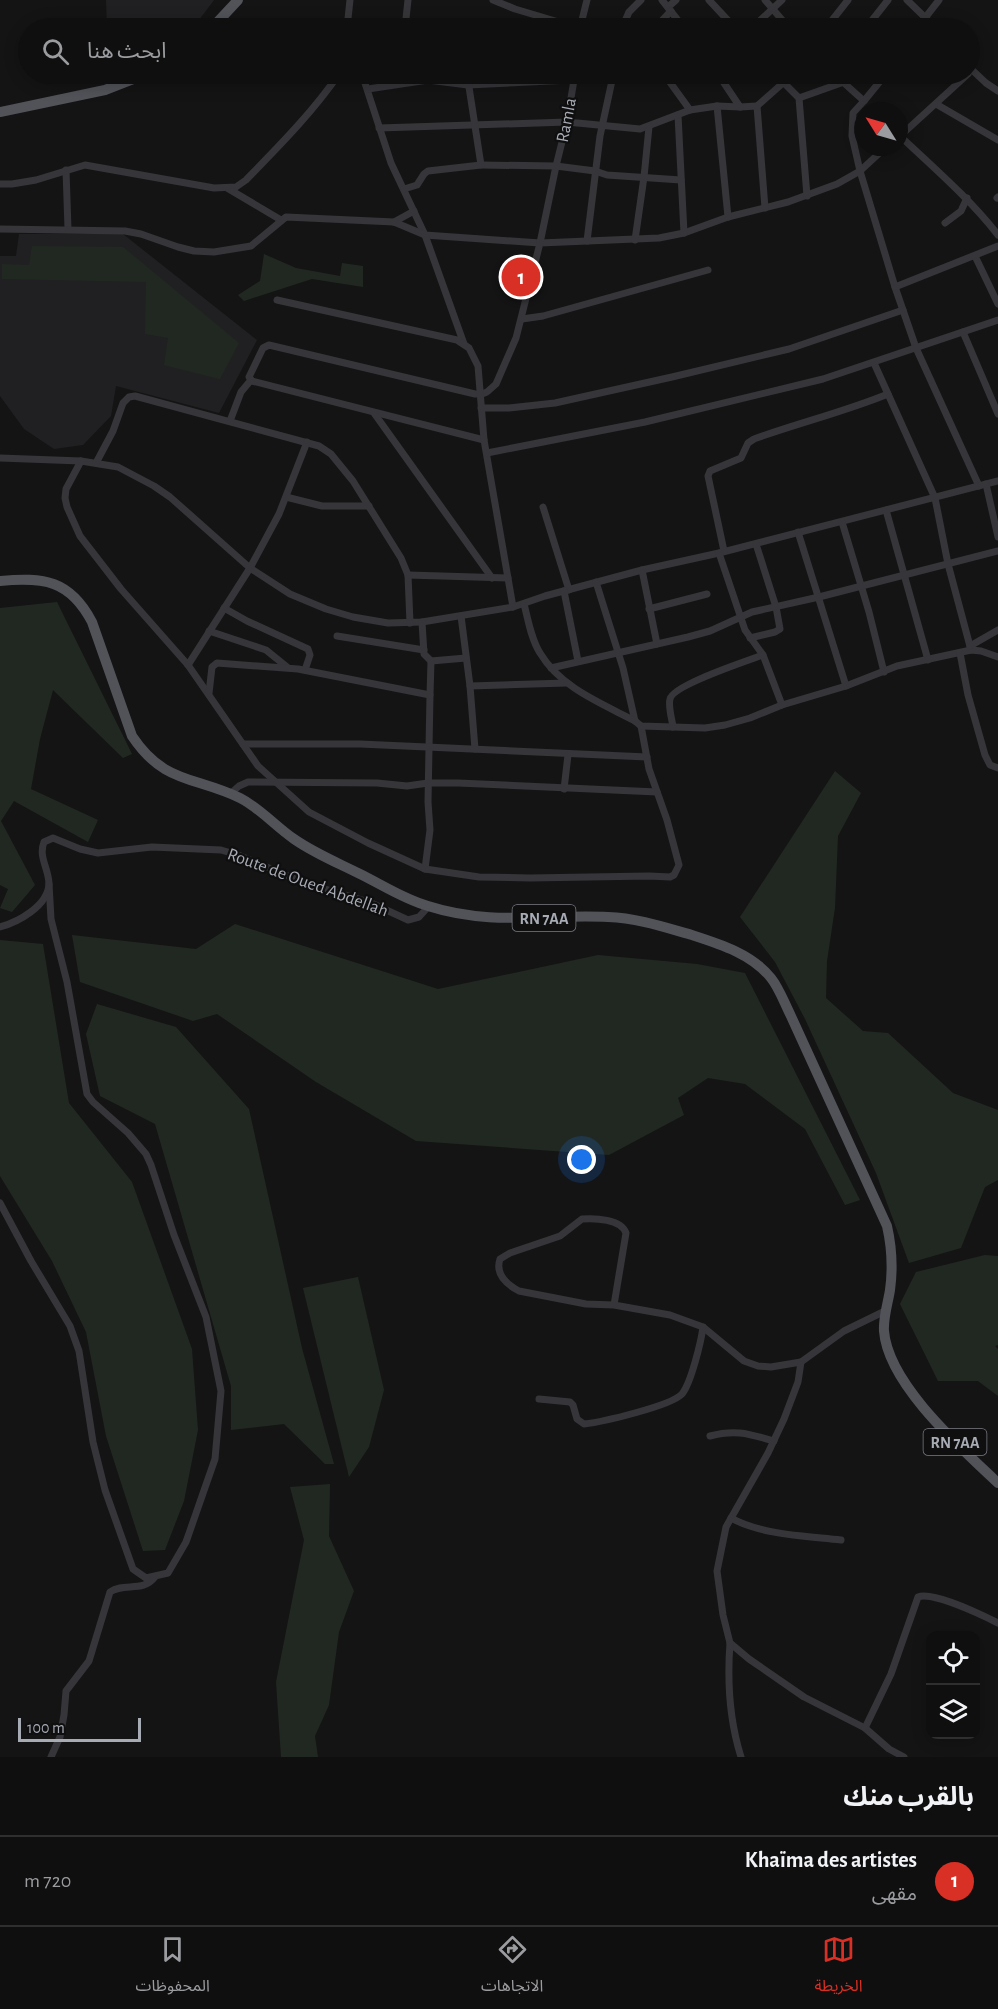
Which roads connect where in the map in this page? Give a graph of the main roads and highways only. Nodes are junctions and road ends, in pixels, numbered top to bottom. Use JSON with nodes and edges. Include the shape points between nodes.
{"nodes":[{"id":1,"x":238,"y":0,"type":"edge"},
{"id":2,"x":221,"y":18,"type":"edge"},
{"id":3,"x":120,"y":84,"type":"edge"},
{"id":4,"x":0,"y":111,"type":"edge"},
{"id":5,"x":0,"y":581,"type":"edge"},
{"id":6,"x":998,"y":1483,"type":"edge"}],
"edges":[{"from":1,"to":2,"type":"main road"},
{"from":3,"to":4,"type":"main road"},
{"from":5,"to":6,"type":"main road","number":"RN 7AA","via":[[39,580],[55,584],[83,606],[132,736],[153,762],[166,771],[250,804],[319,855],[428,907],[488,918],[586,916],[643,921],[724,946],[765,971],[790,1014],[887,1226],[892,1263],[884,1329],[889,1354],[915,1397]]}]}
